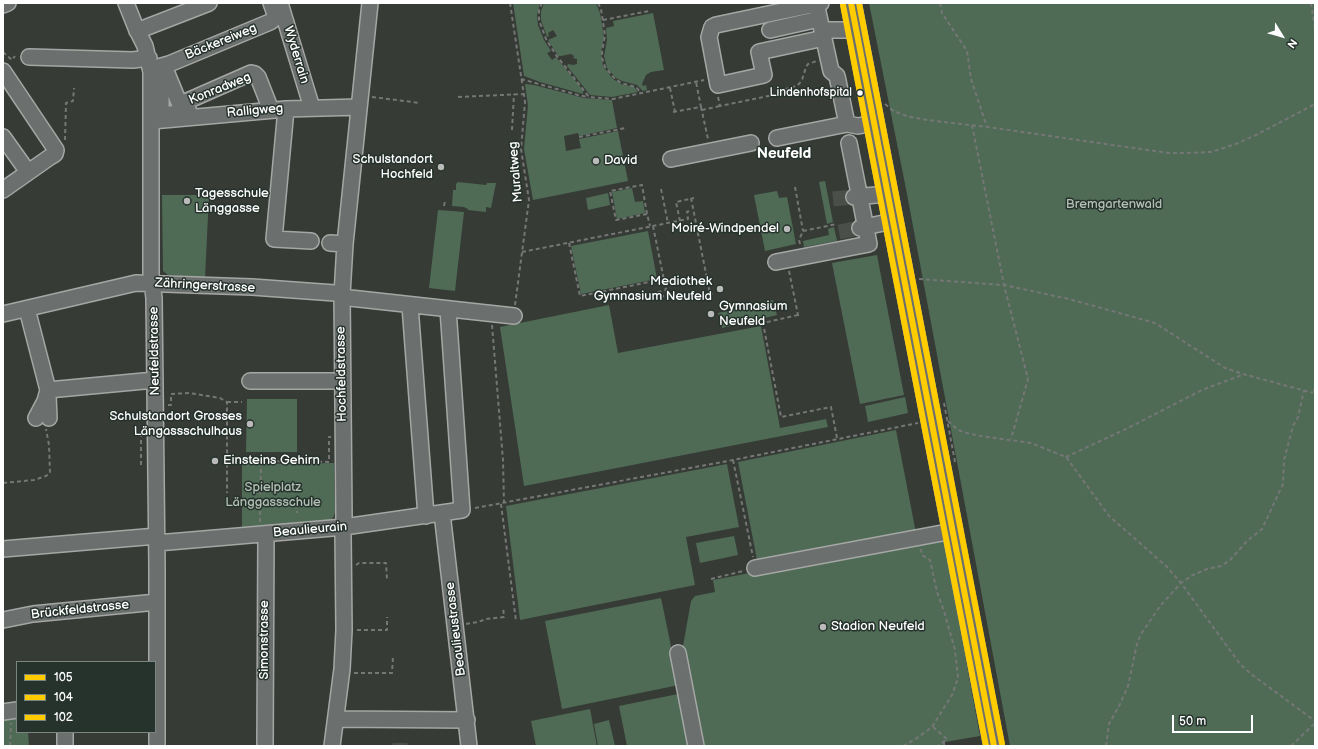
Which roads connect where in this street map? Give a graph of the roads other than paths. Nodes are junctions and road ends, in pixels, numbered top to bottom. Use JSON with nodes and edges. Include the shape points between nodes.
{"nodes":[{"id":1,"x":8,"y":3,"type":"edge"},
{"id":2,"x":126,"y":3,"type":"edge"},
{"id":3,"x":209,"y":3,"type":"edge"},
{"id":4,"x":272,"y":3,"type":"edge"},
{"id":5,"x":280,"y":3,"type":"edge"},
{"id":6,"x":370,"y":3,"type":"edge"},
{"id":7,"x":851,"y":3,"type":"edge"},
{"id":8,"x":3,"y":5,"type":"edge"},
{"id":9,"x":820,"y":16,"type":"edge"},
{"id":10,"x":770,"y":30,"type":"dead end"},
{"id":11,"x":855,"y":30,"type":"junction"},
{"id":12,"x":138,"y":31,"type":"junction"},
{"id":13,"x":22,"y":56,"type":"road end"},
{"id":14,"x":150,"y":64,"type":"junction"},
{"id":15,"x":3,"y":71,"type":"edge"},
{"id":16,"x":363,"y":102,"type":"junction"},
{"id":17,"x":312,"y":108,"type":"junction"},
{"id":18,"x":286,"y":109,"type":"junction"},
{"id":19,"x":271,"y":110,"type":"junction"},
{"id":20,"x":186,"y":115,"type":"junction"},
{"id":21,"x":152,"y":121,"type":"junction"},
{"id":22,"x":874,"y":122,"type":"junction"},
{"id":23,"x":847,"y":124,"type":"junction"},
{"id":24,"x":3,"y":137,"type":"edge"},
{"id":25,"x":777,"y":138,"type":"dead end"},
{"id":26,"x":751,"y":143,"type":"dead end"},
{"id":27,"x":849,"y":143,"type":"dead end"},
{"id":28,"x":671,"y":159,"type":"dead end"},
{"id":29,"x":28,"y":172,"type":"junction"},
{"id":30,"x":3,"y":190,"type":"edge"},
{"id":31,"x":887,"y":194,"type":"junction"},
{"id":32,"x":857,"y":197,"type":"junction"},
{"id":33,"x":893,"y":221,"type":"junction"},
{"id":34,"x":863,"y":227,"type":"junction"},
{"id":35,"x":311,"y":241,"type":"dead end"},
{"id":36,"x":782,"y":261,"type":"road end"},
{"id":37,"x":152,"y":283,"type":"junction"},
{"id":38,"x":342,"y":296,"type":"junction"},
{"id":39,"x":410,"y":306,"type":"junction"},
{"id":40,"x":27,"y":309,"type":"junction"},
{"id":41,"x":448,"y":309,"type":"junction"},
{"id":42,"x":3,"y":314,"type":"edge"},
{"id":43,"x":514,"y":316,"type":"road end"},
{"id":44,"x":155,"y":380,"type":"junction"},
{"id":45,"x":250,"y":381,"type":"dead end"},
{"id":46,"x":342,"y":381,"type":"junction"},
{"id":47,"x":48,"y":390,"type":"junction"},
{"id":48,"x":43,"y":421,"type":"road end"},
{"id":49,"x":442,"y":513,"type":"junction"},
{"id":50,"x":426,"y":516,"type":"junction"},
{"id":51,"x":344,"y":528,"type":"junction"},
{"id":52,"x":263,"y":531,"type":"junction"},
{"id":53,"x":952,"y":531,"type":"junction"},
{"id":54,"x":157,"y":540,"type":"junction"},
{"id":55,"x":3,"y":549,"type":"edge"},
{"id":56,"x":755,"y":568,"type":"road end"},
{"id":57,"x":157,"y":602,"type":"junction"},
{"id":58,"x":3,"y":620,"type":"edge"},
{"id":59,"x":678,"y":653,"type":"dead end"},
{"id":60,"x":156,"y":705,"type":"edge"},
{"id":61,"x":336,"y":719,"type":"junction"},
{"id":62,"x":467,"y":720,"type":"junction"},
{"id":63,"x":65,"y":733,"type":"edge"},
{"id":64,"x":65,"y":746,"type":"edge"},
{"id":65,"x":157,"y":746,"type":"edge"},
{"id":66,"x":265,"y":746,"type":"edge"},
{"id":67,"x":332,"y":746,"type":"edge"},
{"id":68,"x":469,"y":746,"type":"edge"},
{"id":69,"x":696,"y":746,"type":"edge"},
{"id":70,"x":994,"y":746,"type":"edge"}],
"edges":[{"from":1,"to":8,"type":"street"},
{"from":2,"to":12,"type":"street","name":"Neufeldstrasse"},
{"from":3,"to":12,"type":"street"},
{"from":4,"to":14,"type":"street","name":"Bäckereiweg","via":[[275,14],[270,22],[169,64]]},
{"from":5,"to":17,"type":"street","name":"Wyderrain"},
{"from":6,"to":16,"type":"street","name":"Hochfeldstrasse"},
{"from":7,"to":11,"type":"main road"},
{"from":9,"to":9,"type":"street","via":[[716,25],[710,30],[709,37],[717,81],[764,75],[759,52]]},
{"from":9,"to":10,"type":"street"},
{"from":9,"to":11,"type":"street"},
{"from":9,"to":23,"type":"street","via":[[831,71],[837,76]]},
{"from":11,"to":22,"type":"main road"},
{"from":12,"to":14,"type":"street","name":"Neufeldstrasse"},
{"from":13,"to":14,"type":"street","name":"Bäckereiweg","via":[[133,60]]},
{"from":14,"to":21,"type":"street","name":"Neufeldstrasse"},
{"from":15,"to":29,"type":"street","via":[[56,149]]},
{"from":16,"to":17,"type":"street","name":"Ralligweg"},
{"from":16,"to":38,"type":"street","name":"Hochfeldstrasse","via":[[337,244]]},
{"from":17,"to":18,"type":"street","name":"Ralligweg"},
{"from":18,"to":19,"type":"street","name":"Ralligweg"},
{"from":18,"to":35,"type":"street","via":[[274,239]]},
{"from":19,"to":20,"type":"street","name":"Ralligweg"},
{"from":19,"to":20,"type":"street","name":"Konradweg","via":[[258,77],[251,73],[185,102]]},
{"from":20,"to":21,"type":"street","name":"Ralligweg"},
{"from":21,"to":37,"type":"street","name":"Neufeldstrasse"},
{"from":22,"to":23,"type":"street","via":[[858,126]]},
{"from":22,"to":31,"type":"main road"},
{"from":23,"to":25,"type":"street"},
{"from":24,"to":29,"type":"street"},
{"from":26,"to":28,"type":"street"},
{"from":27,"to":32,"type":"street"},
{"from":29,"to":30,"type":"street"},
{"from":31,"to":32,"type":"street"},
{"from":31,"to":33,"type":"main road"},
{"from":32,"to":34,"type":"street"},
{"from":33,"to":34,"type":"street"},
{"from":33,"to":53,"type":"main road"},
{"from":34,"to":36,"type":"street","via":[[869,244]]},
{"from":37,"to":38,"type":"street","name":"Zähringerstrasse"},
{"from":37,"to":40,"type":"street","name":"Zähringerstrasse","via":[[136,283]]},
{"from":37,"to":44,"type":"street","name":"Neufeldstrasse"},
{"from":38,"to":39,"type":"street","name":"Zähringerstrasse"},
{"from":38,"to":46,"type":"street","name":"Hochfeldstrasse"},
{"from":39,"to":41,"type":"street","name":"Zähringerstrasse"},
{"from":39,"to":50,"type":"street"},
{"from":40,"to":42,"type":"street","name":"Zähringerstrasse"},
{"from":40,"to":47,"type":"street"},
{"from":41,"to":43,"type":"street","name":"Zähringerstrasse"},
{"from":41,"to":49,"type":"street","name":"Beaulieurain","via":[[462,510]]},
{"from":44,"to":47,"type":"street"},
{"from":44,"to":54,"type":"street","name":"Neufeldstrasse"},
{"from":45,"to":46,"type":"street"},
{"from":46,"to":51,"type":"street","name":"Hochfeldstrasse"},
{"from":47,"to":48,"type":"street"},
{"from":49,"to":50,"type":"street","name":"Beaulieurain"},
{"from":49,"to":62,"type":"street","name":"Beaulieustrasse"},
{"from":50,"to":51,"type":"street","name":"Beaulieurain"},
{"from":51,"to":52,"type":"street","name":"Beaulieurain"},
{"from":51,"to":61,"type":"street","name":"Hochfeldstrasse","via":[[343,648]]},
{"from":52,"to":54,"type":"street","name":"Beaulieurain"},
{"from":52,"to":66,"type":"street","name":"Simonstrasse"},
{"from":53,"to":56,"type":"street"},
{"from":53,"to":70,"type":"main road"},
{"from":54,"to":55,"type":"street","name":"Beaulieurain"},
{"from":54,"to":57,"type":"street","name":"Neufeldstrasse"},
{"from":57,"to":58,"type":"street","name":"Brückfeldstrasse","via":[[33,614]]},
{"from":57,"to":60,"type":"street","name":"Neufeldstrasse"},
{"from":59,"to":69,"type":"street"},
{"from":60,"to":65,"type":"street","name":"Neufeldstrasse"},
{"from":61,"to":62,"type":"street"},
{"from":61,"to":67,"type":"street","name":"Hochfeldstrasse"},
{"from":62,"to":68,"type":"street","name":"Beaulieustrasse"},
{"from":63,"to":64,"type":"street"}]}
